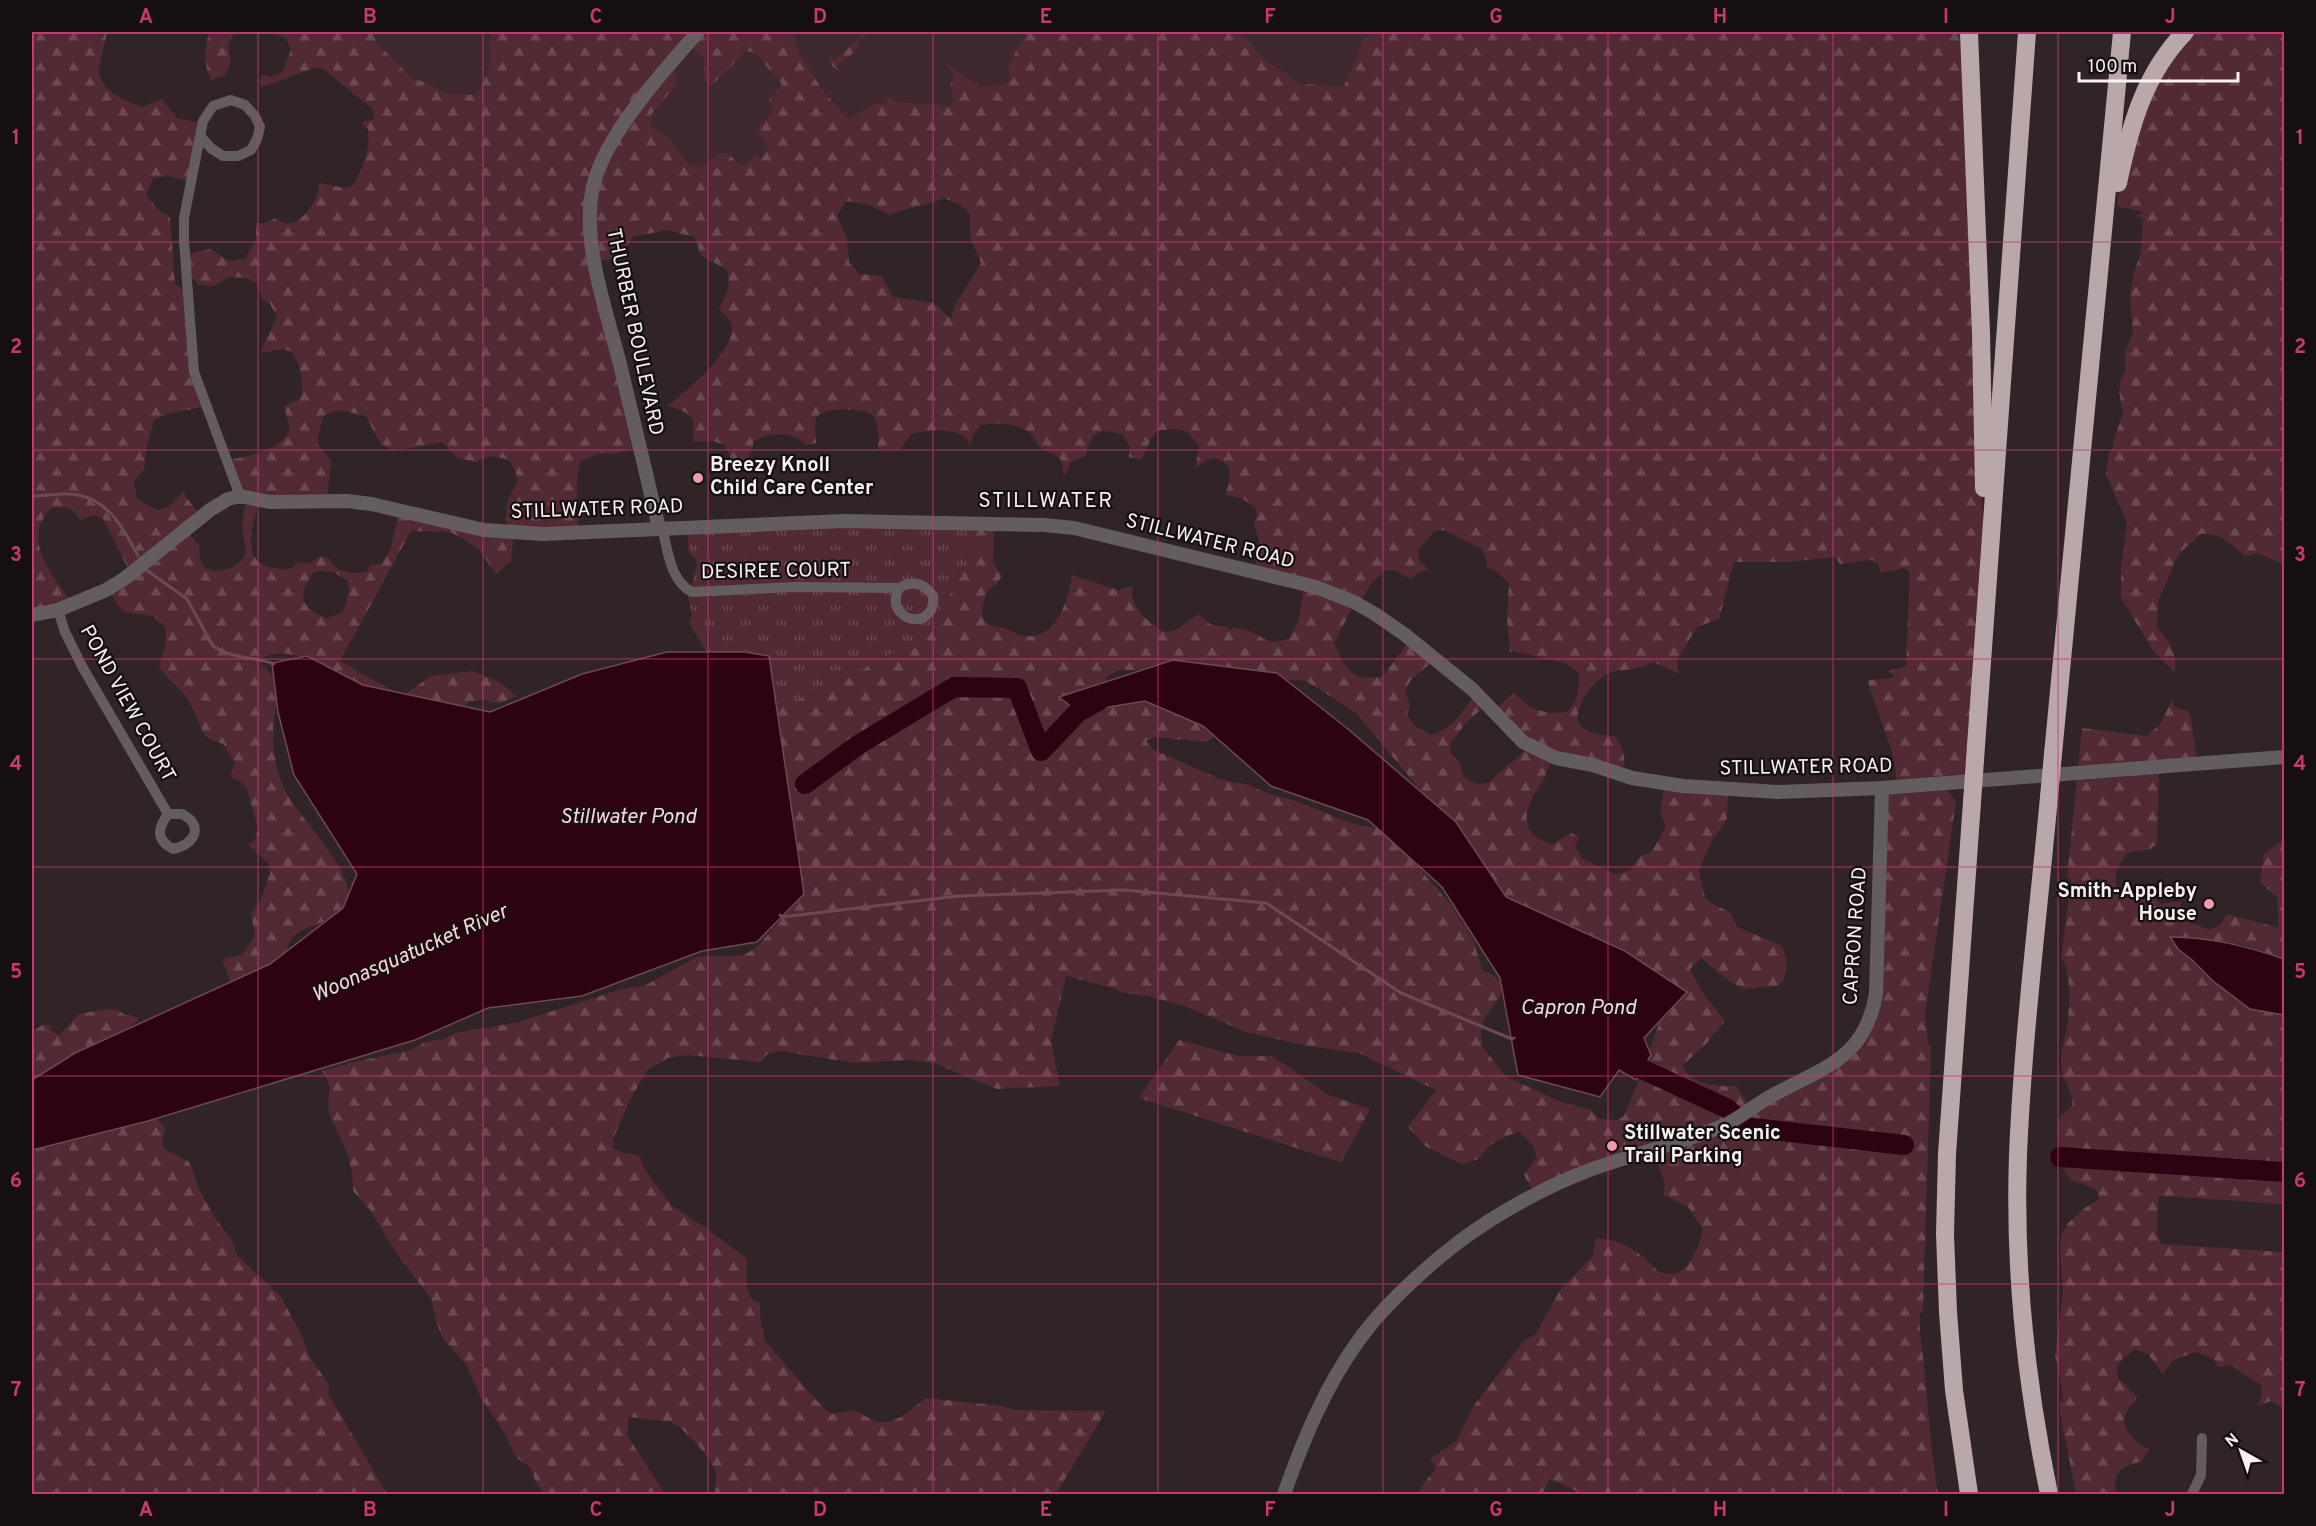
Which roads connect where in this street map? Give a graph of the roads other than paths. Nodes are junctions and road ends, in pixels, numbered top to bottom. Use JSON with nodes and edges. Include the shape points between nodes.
{"nodes":[{"id":1,"x":698,"y":32,"type":"edge"},
{"id":2,"x":1969,"y":32,"type":"edge"},
{"id":3,"x":2027,"y":32,"type":"edge"},
{"id":4,"x":2122,"y":32,"type":"edge"},
{"id":5,"x":2185,"y":32,"type":"edge"},
{"id":6,"x":201,"y":137,"type":"junction"},
{"id":7,"x":2100,"y":269,"type":"junction"},
{"id":8,"x":240,"y":496,"type":"junction"},
{"id":9,"x":661,"y":528,"type":"junction"},
{"id":10,"x":899,"y":588,"type":"dead end"},
{"id":11,"x":58,"y":610,"type":"junction"},
{"id":12,"x":32,"y":615,"type":"edge"},
{"id":13,"x":1985,"y":615,"type":"junction"},
{"id":14,"x":2284,"y":757,"type":"edge"},
{"id":15,"x":1882,"y":788,"type":"junction"},
{"id":16,"x":168,"y":814,"type":"dead end"},
{"id":17,"x":2202,"y":1438,"type":"dead end"},
{"id":18,"x":1284,"y":1494,"type":"edge"},
{"id":19,"x":1969,"y":1494,"type":"edge"},
{"id":20,"x":2049,"y":1494,"type":"edge"},
{"id":21,"x":2192,"y":1494,"type":"edge"}],
"edges":[{"from":1,"to":9,"type":"street","name":"THURBER BOULEVARD","via":[[609,146],[595,178],[590,217],[595,263]]},
{"from":2,"to":13,"type":"highway","via":[[1981,333]]},
{"from":3,"to":13,"type":"highway"},
{"from":4,"to":7,"type":"highway"},
{"from":5,"to":7,"type":"highway","via":[[2154,72],[2134,116]]},
{"from":6,"to":6,"type":"street","via":[[203,121],[213,106],[231,100],[245,105],[260,128],[251,150],[238,156],[223,156]]},
{"from":6,"to":8,"type":"street","via":[[184,218],[194,372]]},
{"from":7,"to":20,"type":"highway","bridge":true,"via":[[2024,1066],[2018,1193],[2026,1347]]},
{"from":8,"to":9,"type":"street","name":"STILLWATER ROAD","via":[[270,502],[371,504],[501,532],[543,534]]},
{"from":8,"to":11,"type":"street","via":[[210,510],[124,579]]},
{"from":9,"to":10,"type":"street","name":"DESIREE COURT","via":[[675,576],[682,587],[692,592],[794,587]]},
{"from":9,"to":15,"type":"street","name":"STILLWATER ROAD","via":[[844,521],[1074,528],[1316,587],[1354,602],[1404,634],[1472,689],[1523,742],[1556,758],[1632,778],[1716,789],[1778,792]]},
{"from":11,"to":12,"type":"street"},
{"from":11,"to":16,"type":"street","name":"POND VIEW COURT","via":[[83,668]]},
{"from":13,"to":19,"type":"highway","bridge":true,"via":[[1948,1133],[1945,1234],[1953,1380]]},
{"from":14,"to":15,"type":"street","name":"STILLWATER ROAD"},
{"from":15,"to":18,"type":"street","name":"CAPRON ROAD","via":[[1876,994],[1869,1020],[1857,1040],[1814,1076],[1775,1093],[1726,1124],[1586,1172],[1528,1200],[1460,1241],[1358,1340],[1308,1432]]},
{"from":17,"to":21,"type":"street","via":[[2201,1475]]}]}
